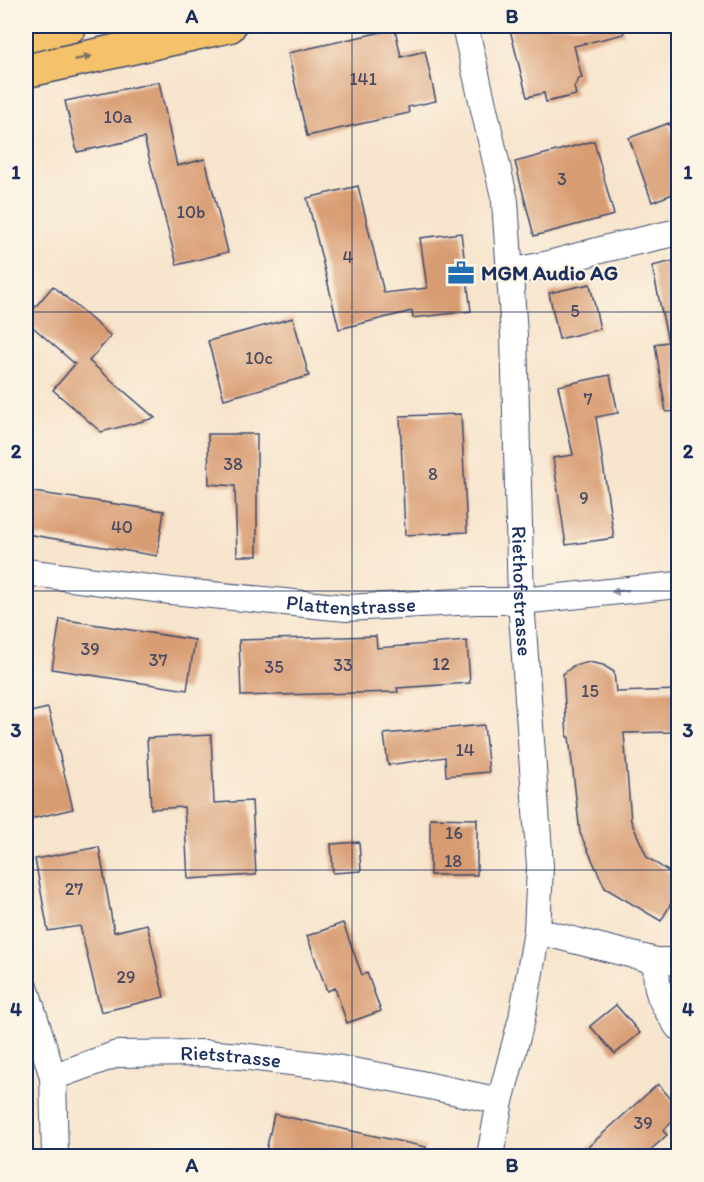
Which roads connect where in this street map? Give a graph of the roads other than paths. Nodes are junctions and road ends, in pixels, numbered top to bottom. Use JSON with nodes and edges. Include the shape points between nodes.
{"nodes":[{"id":1,"x":70,"y":26,"type":"edge"},
{"id":2,"x":229,"y":26,"type":"edge"},
{"id":3,"x":465,"y":26,"type":"edge"},
{"id":4,"x":26,"y":36,"type":"edge"},
{"id":5,"x":26,"y":71,"type":"edge"},
{"id":6,"x":678,"y":232,"type":"edge"},
{"id":7,"x":510,"y":272,"type":"junction"},
{"id":8,"x":26,"y":572,"type":"edge"},
{"id":9,"x":678,"y":585,"type":"edge"},
{"id":10,"x":521,"y":601,"type":"junction"},
{"id":11,"x":537,"y":931,"type":"junction"},
{"id":12,"x":668,"y":961,"type":"edge"},
{"id":13,"x":26,"y":990,"type":"edge"},
{"id":14,"x":678,"y":1027,"type":"edge"},
{"id":15,"x":53,"y":1077,"type":"junction"},
{"id":16,"x":500,"y":1101,"type":"junction"},
{"id":17,"x":55,"y":1156,"type":"edge"},
{"id":18,"x":490,"y":1156,"type":"edge"}],
"edges":[{"from":1,"to":4,"type":"main road"},
{"from":5,"to":2,"type":"main road","one_way":true},
{"from":3,"to":7,"type":"street","name":"Riethofstrasse","via":[[504,194]]},
{"from":6,"to":7,"type":"street"},
{"from":7,"to":10,"type":"street","name":"Riethofstrasse"},
{"from":8,"to":10,"type":"street","name":"Plattenstrasse","via":[[346,608]]},
{"from":9,"to":10,"type":"street","name":"Plattenstrasse","one_way":true},
{"from":10,"to":11,"type":"street","name":"Riethofstrasse","via":[[540,866]]},
{"from":11,"to":12,"type":"street"},
{"from":11,"to":16,"type":"street","name":"Riethofstrasse","via":[[522,1018]]},
{"from":12,"to":14,"type":"street","via":[[655,979],[662,1003]]},
{"from":13,"to":15,"type":"street"},
{"from":15,"to":16,"type":"street","name":"Rietstrasse","via":[[117,1054],[204,1053],[325,1066]]},
{"from":15,"to":17,"type":"street"},
{"from":16,"to":18,"type":"street","name":"Riethofstrasse"}]}
